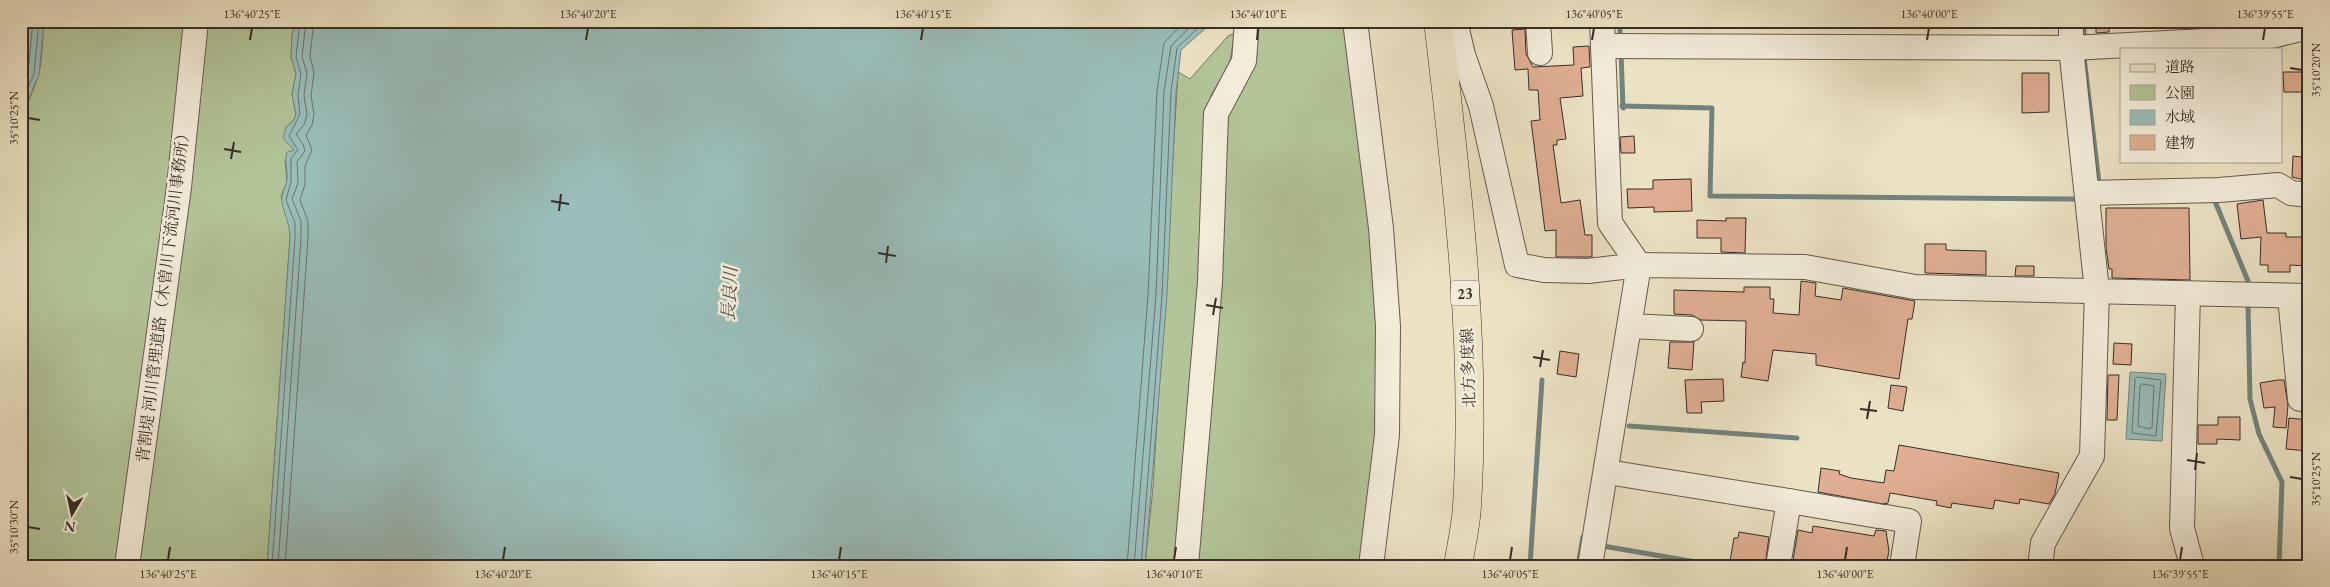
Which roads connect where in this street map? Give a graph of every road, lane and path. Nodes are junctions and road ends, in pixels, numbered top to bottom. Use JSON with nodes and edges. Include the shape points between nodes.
{"nodes":[{"id":1,"x":196,"y":21,"type":"edge"},
{"id":2,"x":1247,"y":21,"type":"edge"},
{"id":3,"x":1355,"y":21,"type":"edge"},
{"id":4,"x":1438,"y":21,"type":"edge"},
{"id":5,"x":1455,"y":21,"type":"edge"},
{"id":6,"x":1538,"y":21,"type":"edge"},
{"id":7,"x":1602,"y":21,"type":"edge"},
{"id":8,"x":2071,"y":21,"type":"edge"},
{"id":9,"x":2309,"y":28,"type":"edge"},
{"id":10,"x":1614,"y":46,"type":"junction"},
{"id":11,"x":2071,"y":48,"type":"junction"},
{"id":12,"x":1540,"y":52,"type":"dead end"},
{"id":13,"x":2087,"y":193,"type":"junction"},
{"id":14,"x":2309,"y":194,"type":"edge"},
{"id":15,"x":1639,"y":265,"type":"junction"},
{"id":16,"x":2097,"y":291,"type":"junction"},
{"id":17,"x":2188,"y":294,"type":"junction"},
{"id":18,"x":2299,"y":296,"type":"edge"},
{"id":19,"x":1630,"y":326,"type":"junction"},
{"id":20,"x":1691,"y":329,"type":"dead end"},
{"id":21,"x":2300,"y":399,"type":"dead end"},
{"id":22,"x":1607,"y":472,"type":"junction"},
{"id":23,"x":1789,"y":501,"type":"junction"},
{"id":24,"x":127,"y":566,"type":"edge"},
{"id":25,"x":1186,"y":566,"type":"edge"},
{"id":26,"x":1371,"y":566,"type":"edge"},
{"id":27,"x":1458,"y":566,"type":"edge"},
{"id":28,"x":1590,"y":566,"type":"edge"},
{"id":29,"x":1778,"y":566,"type":"edge"},
{"id":30,"x":1902,"y":566,"type":"edge"},
{"id":31,"x":2040,"y":566,"type":"edge"},
{"id":32,"x":2192,"y":566,"type":"edge"}],
"edges":[{"from":1,"to":24,"type":"street","name":"背割堤 河川管理道路（木曽川下流河川事務所）","via":[[180,187]]},
{"from":2,"to":25,"type":"street","via":[[1244,61],[1216,114],[1210,282]]},
{"from":3,"to":26,"type":"street","via":[[1381,228],[1388,326],[1387,435]]},
{"from":4,"to":27,"type":"main road","name":"北方多度線","number":"23","via":[[1457,177],[1470,377],[1467,508]]},
{"from":5,"to":15,"type":"street","via":[[1481,106],[1517,265],[1544,270],[1588,271]]},
{"from":6,"to":12,"type":"street"},
{"from":7,"to":10,"type":"street"},
{"from":8,"to":11,"type":"street"},
{"from":9,"to":11,"type":"street","via":[[2263,38]]},
{"from":10,"to":11,"type":"street"},
{"from":10,"to":15,"type":"street","via":[[1610,223]]},
{"from":11,"to":13,"type":"street"},
{"from":13,"to":14,"type":"street","via":[[2219,190],[2278,185],[2291,193]]},
{"from":13,"to":16,"type":"street"},
{"from":15,"to":16,"type":"street","via":[[1805,267],[1915,287]]},
{"from":15,"to":19,"type":"street"},
{"from":16,"to":17,"type":"street"},
{"from":16,"to":31,"type":"street","via":[[2092,456],[2043,543]]},
{"from":17,"to":18,"type":"street"},
{"from":17,"to":32,"type":"street","via":[[2182,528]]},
{"from":18,"to":21,"type":"street"},
{"from":19,"to":20,"type":"street"},
{"from":19,"to":22,"type":"street"},
{"from":22,"to":23,"type":"street"},
{"from":22,"to":28,"type":"street"},
{"from":23,"to":29,"type":"street"},
{"from":23,"to":30,"type":"street","via":[[1909,521]]}]}
